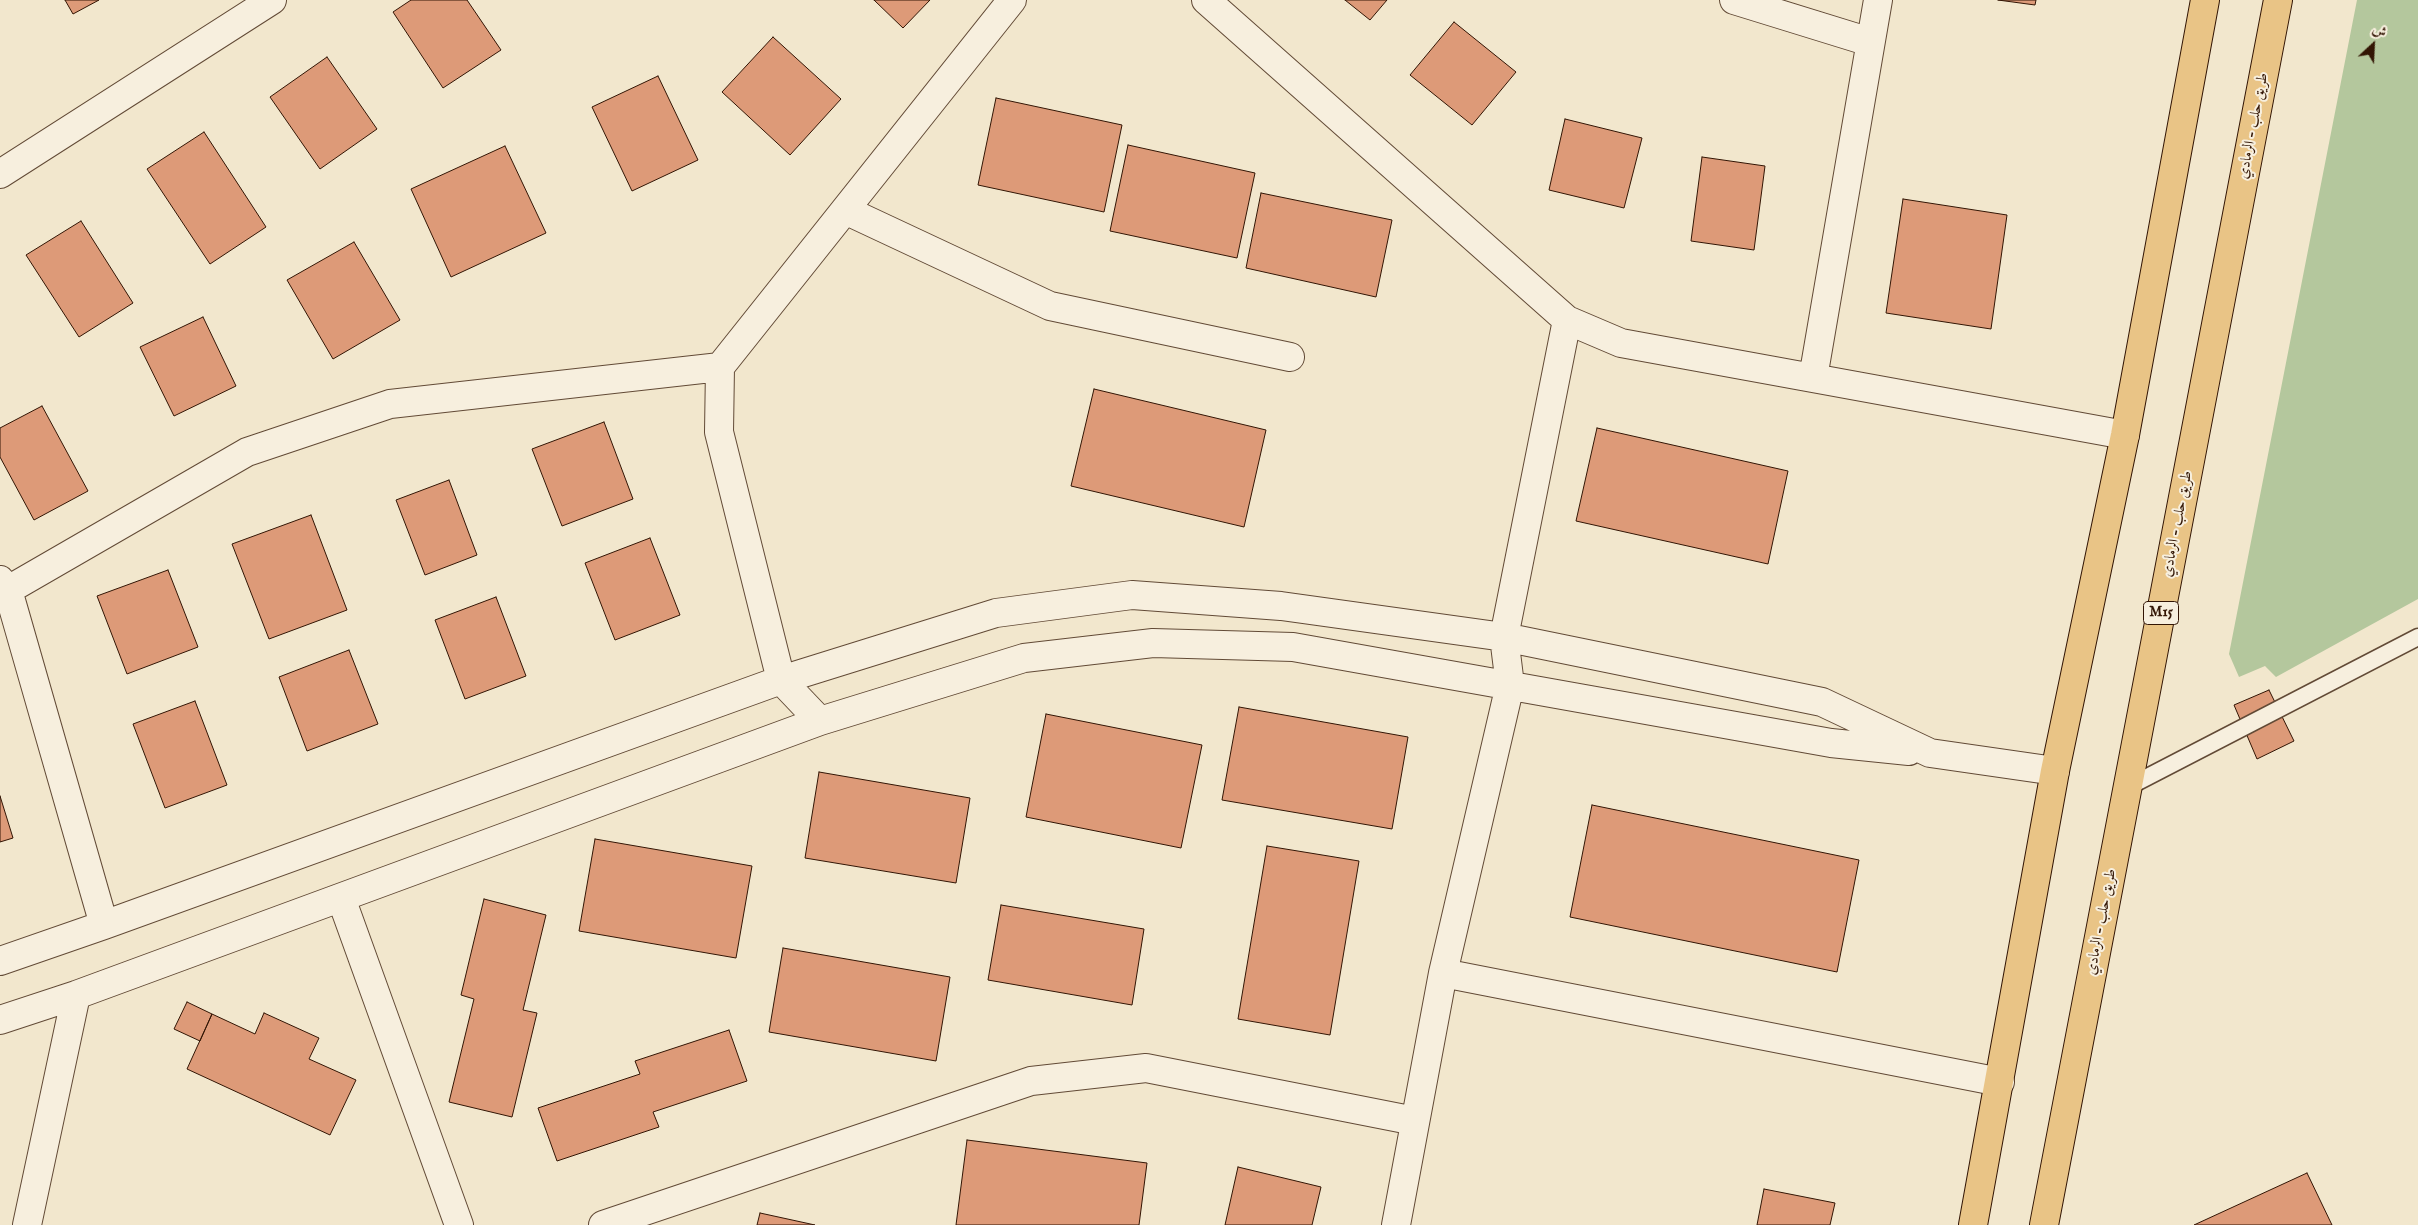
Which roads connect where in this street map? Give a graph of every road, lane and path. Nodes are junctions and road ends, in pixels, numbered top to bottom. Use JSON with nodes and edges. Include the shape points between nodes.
{"nodes":[{"id":1,"x":272,"y":0,"type":"edge"},
{"id":2,"x":1012,"y":0,"type":"edge"},
{"id":3,"x":1206,"y":0,"type":"edge"},
{"id":4,"x":1734,"y":0,"type":"edge"},
{"id":5,"x":1878,"y":0,"type":"edge"},
{"id":6,"x":2205,"y":0,"type":"edge"},
{"id":7,"x":2278,"y":0,"type":"edge"},
{"id":8,"x":1870,"y":42,"type":"junction"},
{"id":9,"x":0,"y":174,"type":"edge"},
{"id":10,"x":845,"y":210,"type":"junction"},
{"id":11,"x":1567,"y":320,"type":"junction"},
{"id":12,"x":1290,"y":357,"type":"dead end"},
{"id":13,"x":720,"y":367,"type":"junction"},
{"id":14,"x":1813,"y":378,"type":"junction"},
{"id":15,"x":2125,"y":435,"type":"junction"},
{"id":16,"x":4,"y":585,"type":"edge"},
{"id":17,"x":1504,"y":637,"type":"junction"},
{"id":18,"x":2418,"y":637,"type":"edge"},
{"id":19,"x":781,"y":680,"type":"junction"},
{"id":20,"x":1510,"y":685,"type":"junction"},
{"id":21,"x":820,"y":721,"type":"junction"},
{"id":22,"x":1930,"y":753,"type":"junction"},
{"id":23,"x":2055,"y":770,"type":"junction"},
{"id":24,"x":2128,"y":788,"type":"junction"},
{"id":25,"x":341,"y":898,"type":"junction"},
{"id":26,"x":104,"y":925,"type":"junction"},
{"id":27,"x":0,"y":960,"type":"edge"},
{"id":28,"x":1443,"y":973,"type":"junction"},
{"id":29,"x":76,"y":994,"type":"junction"},
{"id":30,"x":0,"y":1020,"type":"edge"},
{"id":31,"x":2000,"y":1082,"type":"junction"},
{"id":32,"x":1415,"y":1121,"type":"junction"},
{"id":33,"x":27,"y":1225,"type":"edge"},
{"id":34,"x":459,"y":1225,"type":"edge"},
{"id":35,"x":603,"y":1225,"type":"edge"},
{"id":36,"x":1396,"y":1225,"type":"edge"},
{"id":37,"x":1973,"y":1225,"type":"edge"},
{"id":38,"x":2044,"y":1225,"type":"edge"}],
"edges":[{"from":1,"to":9,"type":"street"},
{"from":2,"to":10,"type":"street"},
{"from":3,"to":11,"type":"street"},
{"from":4,"to":8,"type":"street"},
{"from":5,"to":8,"type":"street"},
{"from":6,"to":15,"type":"highway"},
{"from":7,"to":24,"type":"highway","name":"طريق حلب - الرمادي","number":"M15"},
{"from":8,"to":14,"type":"street"},
{"from":10,"to":12,"type":"street","via":[[1050,306]]},
{"from":10,"to":13,"type":"street"},
{"from":11,"to":14,"type":"street","via":[[1621,343]]},
{"from":11,"to":17,"type":"street"},
{"from":13,"to":16,"type":"street","via":[[390,404],[247,452]]},
{"from":13,"to":19,"type":"street","via":[[719,432]]},
{"from":14,"to":15,"type":"street"},
{"from":15,"to":23,"type":"highway"},
{"from":16,"to":26,"type":"street"},
{"from":17,"to":19,"type":"street","via":[[1281,606],[1132,595],[996,613]]},
{"from":17,"to":20,"type":"street"},
{"from":17,"to":22,"type":"street","via":[[1822,702]]},
{"from":18,"to":24,"type":"lane"},
{"from":19,"to":21,"type":"street"},
{"from":19,"to":26,"type":"street"},
{"from":20,"to":21,"type":"street","via":[[1293,647],[1154,643],[1024,658]]},
{"from":20,"to":22,"type":"street","via":[[1831,743]]},
{"from":20,"to":28,"type":"street"},
{"from":21,"to":25,"type":"street"},
{"from":22,"to":23,"type":"street"},
{"from":23,"to":31,"type":"highway"},
{"from":24,"to":38,"type":"highway","name":"طريق حلب - الرمادي","number":"M15"},
{"from":25,"to":29,"type":"street"},
{"from":25,"to":34,"type":"street"},
{"from":26,"to":27,"type":"street"},
{"from":28,"to":31,"type":"street"},
{"from":28,"to":32,"type":"street"},
{"from":29,"to":30,"type":"street"},
{"from":29,"to":33,"type":"street"},
{"from":31,"to":37,"type":"highway"},
{"from":32,"to":35,"type":"street","via":[[1146,1068],[1030,1081]]},
{"from":32,"to":36,"type":"street"}]}
